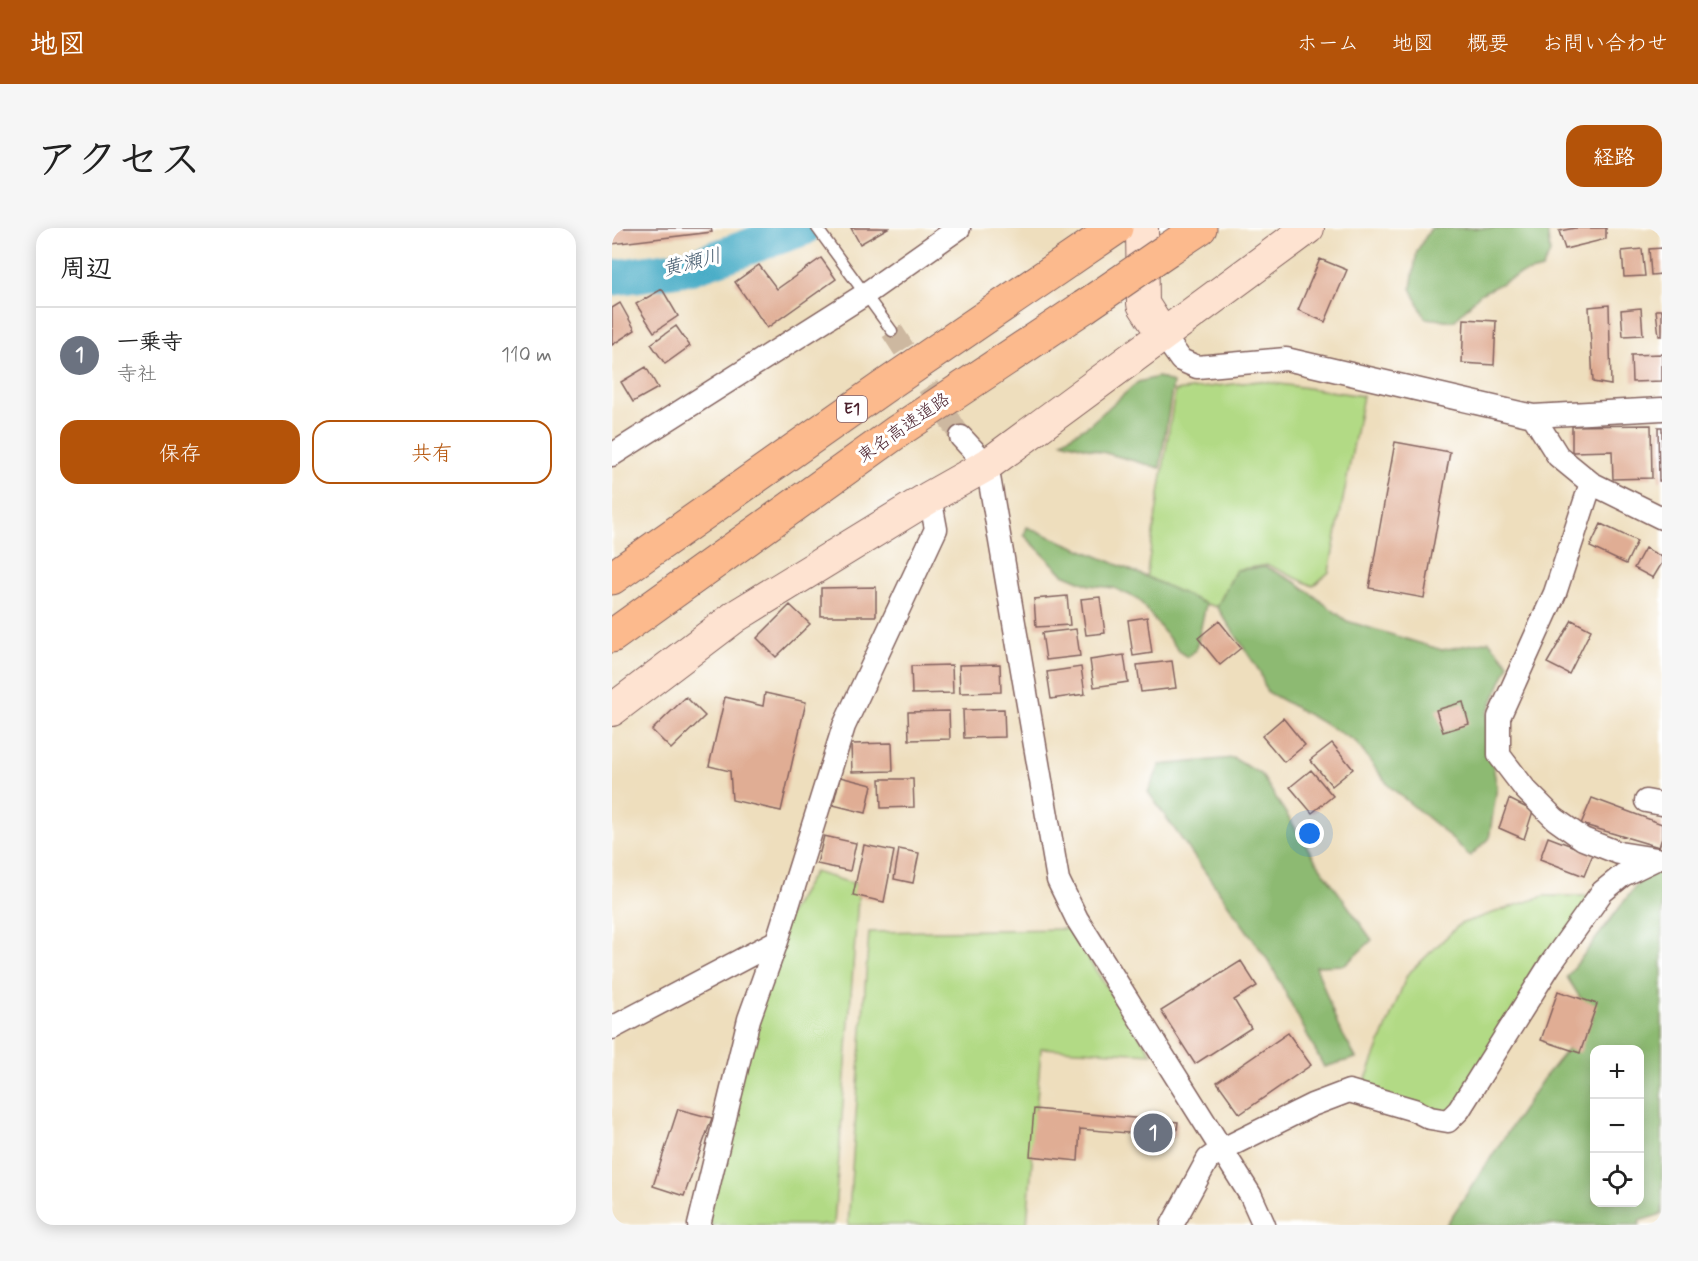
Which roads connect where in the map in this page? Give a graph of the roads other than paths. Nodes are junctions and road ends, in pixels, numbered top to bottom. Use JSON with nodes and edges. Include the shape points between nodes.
{"nodes":[{"id":1,"x":817,"y":228,"type":"edge"},
{"id":2,"x":959,"y":228,"type":"edge"},
{"id":3,"x":1142,"y":228,"type":"edge"},
{"id":4,"x":1200,"y":228,"type":"edge"},
{"id":5,"x":1308,"y":228,"type":"edge"},
{"id":6,"x":1105,"y":235,"type":"edge"},
{"id":7,"x":864,"y":294,"type":"junction"},
{"id":8,"x":892,"y":331,"type":"tunnel mouth"},
{"id":9,"x":1163,"y":335,"type":"junction"},
{"id":10,"x":1662,"y":410,"type":"edge"},
{"id":11,"x":1533,"y":416,"type":"junction"},
{"id":12,"x":961,"y":437,"type":"tunnel mouth"},
{"id":13,"x":612,"y":455,"type":"edge"},
{"id":14,"x":987,"y":465,"type":"junction"},
{"id":15,"x":1591,"y":483,"type":"junction"},
{"id":16,"x":930,"y":497,"type":"junction"},
{"id":17,"x":1662,"y":518,"type":"edge"},
{"id":18,"x":612,"y":578,"type":"edge"},
{"id":19,"x":612,"y":636,"type":"edge"},
{"id":20,"x":612,"y":710,"type":"edge"},
{"id":21,"x":1659,"y":859,"type":"edge"},
{"id":22,"x":777,"y":941,"type":"junction"},
{"id":23,"x":612,"y":1028,"type":"edge"},
{"id":24,"x":1221,"y":1150,"type":"junction"},
{"id":25,"x":699,"y":1225,"type":"edge"},
{"id":26,"x":1172,"y":1225,"type":"edge"},
{"id":27,"x":1264,"y":1225,"type":"edge"}],
"edges":[{"from":1,"to":7,"type":"lane"},
{"from":2,"to":7,"type":"street"},
{"from":3,"to":9,"type":"street","via":[[1143,304]]},
{"from":4,"to":19,"type":"highway","name":"東名高速道路","number":"E1","bridge":true,"via":[[898,431]]},
{"from":5,"to":9,"type":"street"},
{"from":6,"to":18,"type":"highway","number":"E1"},
{"from":7,"to":8,"type":"lane"},
{"from":7,"to":13,"type":"street"},
{"from":9,"to":11,"type":"street","via":[[1181,360],[1197,367],[1286,359]]},
{"from":9,"to":14,"type":"street"},
{"from":10,"to":11,"type":"street"},
{"from":11,"to":15,"type":"street","via":[[1558,456]]},
{"from":12,"to":14,"type":"street"},
{"from":14,"to":16,"type":"street"},
{"from":14,"to":24,"type":"street","via":[[1058,880],[1077,919]]},
{"from":15,"to":17,"type":"street"},
{"from":15,"to":21,"type":"street","via":[[1555,593],[1499,717],[1499,755],[1525,789],[1555,819],[1583,839],[1619,854]]},
{"from":16,"to":20,"type":"street","via":[[736,616]]},
{"from":16,"to":22,"type":"street","via":[[936,529],[844,726]]},
{"from":21,"to":24,"type":"street","via":[[1623,875],[1602,892],[1448,1121],[1349,1091],[1311,1105]]},
{"from":22,"to":23,"type":"street"},
{"from":22,"to":25,"type":"street","via":[[749,1019]]},
{"from":24,"to":26,"type":"street","via":[[1208,1159]]},
{"from":24,"to":27,"type":"street","via":[[1251,1196]]}]}
